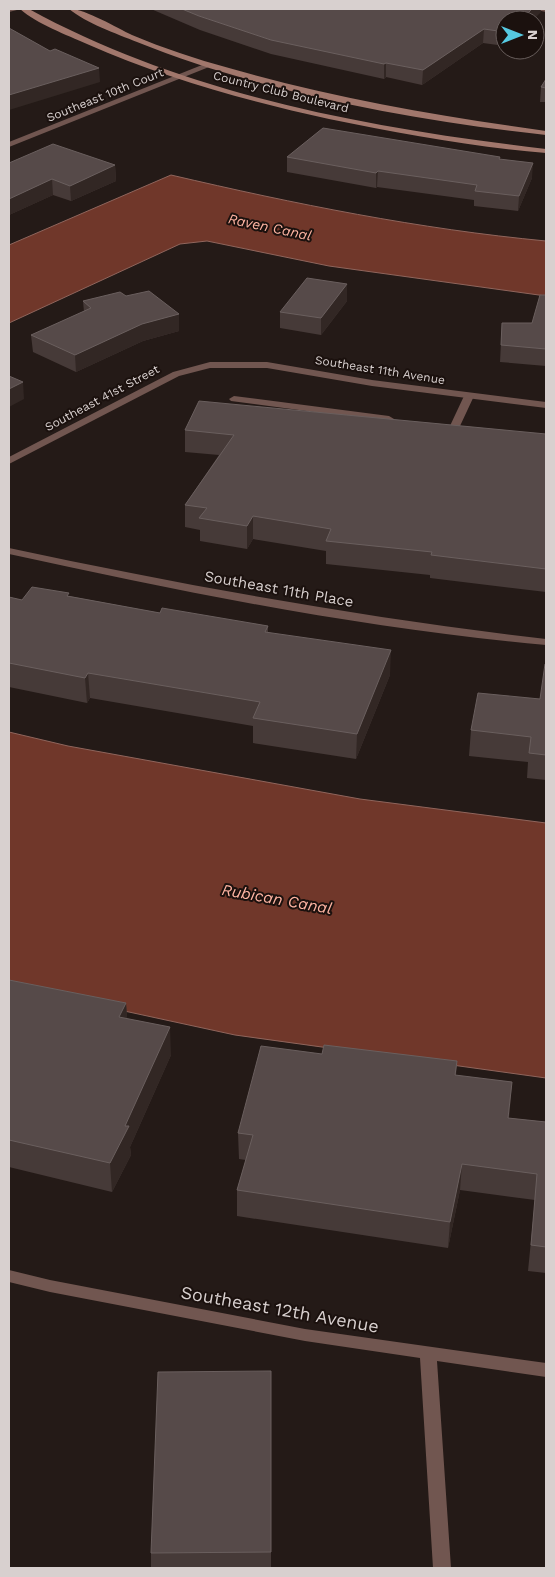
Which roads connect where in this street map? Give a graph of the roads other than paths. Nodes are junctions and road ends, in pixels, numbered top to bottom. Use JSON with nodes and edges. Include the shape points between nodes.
{"nodes":[{"id":1,"x":17,"y":9,"type":"edge"},
{"id":2,"x":24,"y":9,"type":"edge"},
{"id":3,"x":73,"y":9,"type":"edge"},
{"id":4,"x":536,"y":9,"type":"edge"},
{"id":5,"x":9,"y":10,"type":"edge"},
{"id":6,"x":546,"y":10,"type":"edge"},
{"id":7,"x":210,"y":65,"type":"junction"},
{"id":8,"x":181,"y":77,"type":"junction"},
{"id":9,"x":546,"y":133,"type":"edge"},
{"id":10,"x":9,"y":145,"type":"edge"},
{"id":11,"x":546,"y":151,"type":"edge"},
{"id":12,"x":210,"y":365,"type":"joint"},
{"id":13,"x":469,"y":396,"type":"junction"},
{"id":14,"x":234,"y":399,"type":"dead end"},
{"id":15,"x":546,"y":405,"type":"edge"},
{"id":16,"x":396,"y":420,"type":"edge"},
{"id":17,"x":472,"y":430,"type":"edge"},
{"id":18,"x":9,"y":461,"type":"edge"},
{"id":19,"x":9,"y":551,"type":"edge"},
{"id":20,"x":546,"y":642,"type":"edge"},
{"id":21,"x":9,"y":1276,"type":"edge"},
{"id":22,"x":428,"y":1354,"type":"junction"},
{"id":23,"x":546,"y":1370,"type":"edge"},
{"id":24,"x":442,"y":1568,"type":"edge"}],
"edges":[{"from":1,"to":5,"type":"street"},
{"from":2,"to":8,"type":"main road","name":"Country Club Boulevard","via":[[126,58]]},
{"from":3,"to":7,"type":"main road","name":"Country Club Boulevard","via":[[139,40]]},
{"from":4,"to":6,"type":"street"},
{"from":7,"to":8,"type":"street","name":"Southeast 10th Court"},
{"from":7,"to":9,"type":"main road","name":"Country Club Boulevard","via":[[347,101]]},
{"from":8,"to":10,"type":"street","name":"Southeast 10th Court"},
{"from":8,"to":11,"type":"main road","name":"Country Club Boulevard","via":[[356,122]]},
{"from":12,"to":13,"type":"street","name":"Southeast 11th Avenue","via":[[267,365]]},
{"from":12,"to":18,"type":"street","name":"Southeast 41st Street","via":[[176,374]]},
{"from":13,"to":15,"type":"street","name":"Southeast 11th Avenue"},
{"from":13,"to":17,"type":"street","via":[[449,427]]},
{"from":14,"to":16,"type":"street"},
{"from":19,"to":20,"type":"street","name":"Southeast 11th Place","via":[[242,599],[370,620]]},
{"from":21,"to":22,"type":"street","name":"Southeast 12th Avenue","via":[[305,1336]]},
{"from":22,"to":23,"type":"street","name":"Southeast 12th Avenue"},
{"from":22,"to":24,"type":"street"}]}
